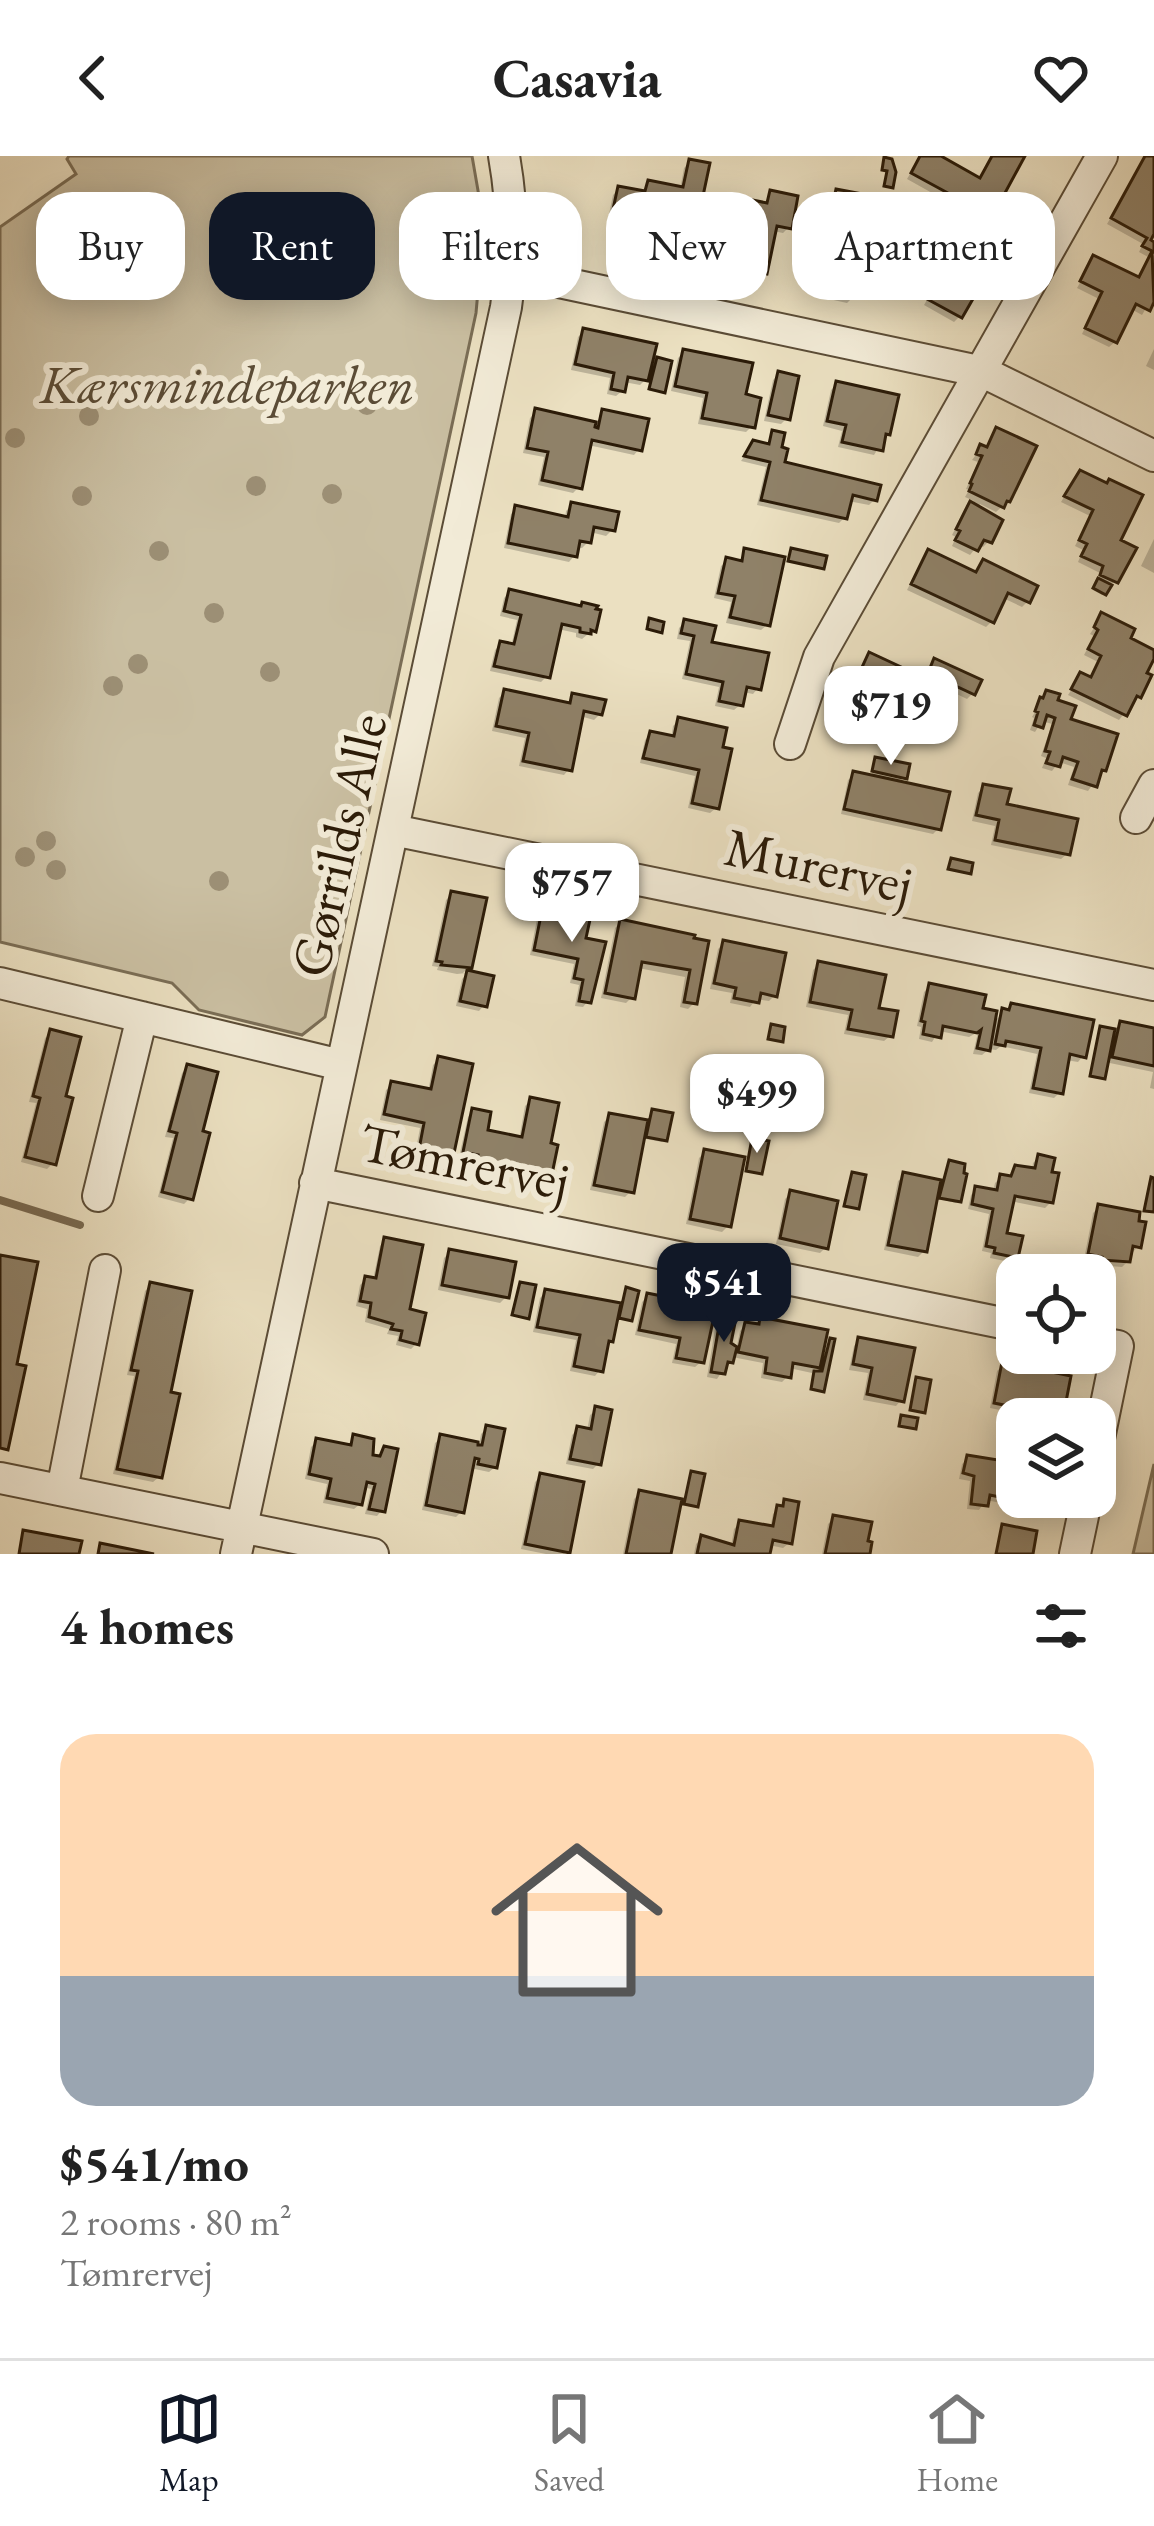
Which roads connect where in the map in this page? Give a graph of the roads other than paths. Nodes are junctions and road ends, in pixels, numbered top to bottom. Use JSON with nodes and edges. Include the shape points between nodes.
{"nodes":[{"id":1,"x":504,"y":156,"type":"edge"},
{"id":2,"x":1102,"y":156,"type":"edge"},
{"id":3,"x":510,"y":192,"type":"edge"},
{"id":4,"x":582,"y":287,"type":"edge"},
{"id":5,"x":507,"y":300,"type":"edge"},
{"id":6,"x":982,"y":372,"type":"junction"},
{"id":7,"x":1154,"y":455,"type":"edge"},
{"id":8,"x":790,"y":744,"type":"dead end"},
{"id":9,"x":1154,"y":785,"type":"edge"},
{"id":10,"x":1136,"y":818,"type":"dead end"},
{"id":11,"x":393,"y":830,"type":"junction"},
{"id":12,"x":0,"y":983,"type":"edge"},
{"id":13,"x":1154,"y":986,"type":"edge"},
{"id":14,"x":142,"y":1017,"type":"junction"},
{"id":15,"x":341,"y":1065,"type":"junction"},
{"id":16,"x":315,"y":1183,"type":"junction"},
{"id":17,"x":98,"y":1196,"type":"dead end"},
{"id":18,"x":105,"y":1270,"type":"dead end"},
{"id":19,"x":996,"y":1322,"type":"edge"},
{"id":20,"x":0,"y":1478,"type":"edge"},
{"id":21,"x":62,"y":1490,"type":"junction"},
{"id":22,"x":1082,"y":1518,"type":"edge"},
{"id":23,"x":239,"y":1540,"type":"edge"},
{"id":24,"x":373,"y":1554,"type":"edge"},
{"id":25,"x":1075,"y":1554,"type":"edge"}],
"edges":[{"from":1,"to":3,"type":"street","name":"Gørrilds Alle"},
{"from":2,"to":6,"type":"street"},
{"from":4,"to":6,"type":"street"},
{"from":5,"to":11,"type":"street","name":"Gørrilds Alle"},
{"from":6,"to":7,"type":"street"},
{"from":6,"to":8,"type":"street","via":[[819,657]]},
{"from":9,"to":10,"type":"street"},
{"from":11,"to":13,"type":"street","name":"Murervej"},
{"from":11,"to":15,"type":"street","name":"Gørrilds Alle"},
{"from":12,"to":14,"type":"street"},
{"from":14,"to":15,"type":"street"},
{"from":14,"to":17,"type":"street"},
{"from":15,"to":16,"type":"street","name":"Gørrilds Alle"},
{"from":16,"to":19,"type":"street","name":"Tømrervej"},
{"from":16,"to":23,"type":"street","name":"Gørrilds Alle"},
{"from":18,"to":21,"type":"street"},
{"from":20,"to":21,"type":"street"},
{"from":21,"to":23,"type":"street"},
{"from":22,"to":25,"type":"street"},
{"from":23,"to":24,"type":"street"}]}
